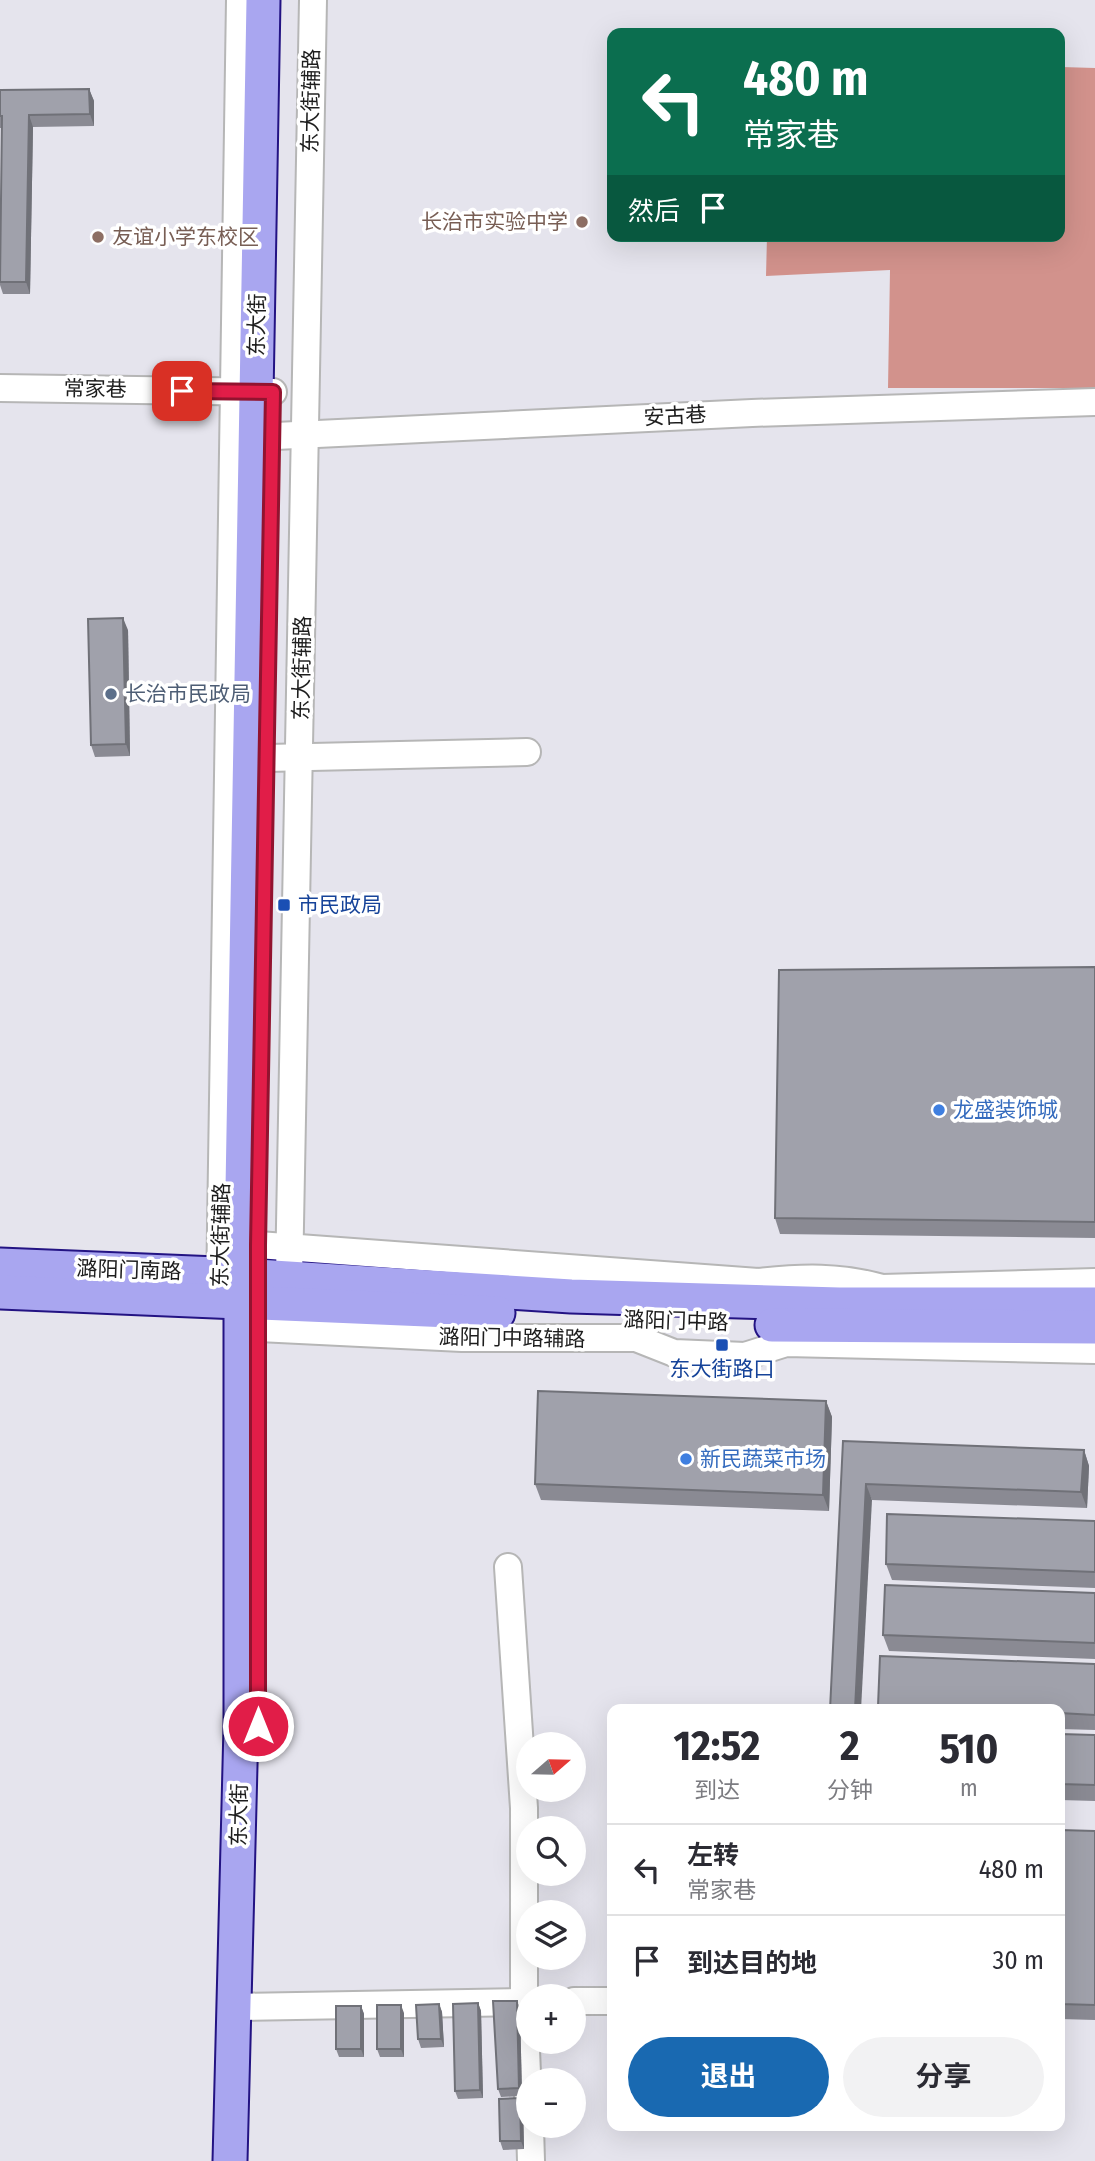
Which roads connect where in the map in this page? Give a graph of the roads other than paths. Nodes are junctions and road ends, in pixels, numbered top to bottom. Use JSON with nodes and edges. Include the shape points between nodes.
{"nodes":[{"id":1,"x":240,"y":0,"type":"edge"},
{"id":2,"x":263,"y":0,"type":"edge"},
{"id":3,"x":281,"y":0,"type":"edge"},
{"id":4,"x":313,"y":0,"type":"edge"},
{"id":5,"x":0,"y":388,"type":"edge"},
{"id":6,"x":254,"y":391,"type":"junction"},
{"id":7,"x":1095,"y":402,"type":"edge"},
{"id":8,"x":306,"y":434,"type":"junction"},
{"id":9,"x":264,"y":437,"type":"junction"},
{"id":10,"x":527,"y":752,"type":"dead end"},
{"id":11,"x":301,"y":757,"type":"junction"},
{"id":12,"x":267,"y":758,"type":"junction"},
{"id":13,"x":0,"y":1265,"type":"edge"},
{"id":14,"x":1095,"y":1282,"type":"edge"},
{"id":15,"x":254,"y":1289,"type":"junction"},
{"id":16,"x":0,"y":1292,"type":"edge"},
{"id":17,"x":1095,"y":1304,"type":"edge"},
{"id":18,"x":1095,"y":1327,"type":"edge"},
{"id":19,"x":1095,"y":1350,"type":"edge"},
{"id":20,"x":508,"y":1567,"type":"dead end"},
{"id":21,"x":526,"y":1984,"type":"edge"},
{"id":22,"x":586,"y":2001,"type":"edge"},
{"id":23,"x":607,"y":2001,"type":"edge"},
{"id":24,"x":516,"y":2002,"type":"edge"},
{"id":25,"x":243,"y":2007,"type":"junction"},
{"id":26,"x":530,"y":2138,"type":"edge"},
{"id":27,"x":230,"y":2161,"type":"edge"},
{"id":28,"x":249,"y":2161,"type":"edge"},
{"id":29,"x":531,"y":2161,"type":"edge"}],
"edges":[{"from":1,"to":6,"type":"street","name":"东大街辅路"},
{"from":2,"to":6,"type":"main road","name":"东大街"},
{"from":3,"to":6,"type":"main road","name":"东大街"},
{"from":4,"to":8,"type":"street","name":"东大街辅路"},
{"from":5,"to":6,"type":"street","name":"常家巷"},
{"from":6,"to":9,"type":"main road","name":"东大街"},
{"from":6,"to":15,"type":"street","name":"东大街辅路"},
{"from":7,"to":8,"type":"street","name":"安古巷"},
{"from":8,"to":9,"type":"street","name":"安古巷"},
{"from":8,"to":11,"type":"street","name":"东大街辅路"},
{"from":9,"to":12,"type":"main road","name":"东大街"},
{"from":9,"to":15,"type":"main road","name":"东大街"},
{"from":10,"to":11,"type":"street"},
{"from":11,"to":12,"type":"street"},
{"from":11,"to":15,"type":"street","name":"东大街辅路"},
{"from":12,"to":15,"type":"main road","name":"东大街"},
{"from":13,"to":15,"type":"main road","name":"潞阳门南路"},
{"from":14,"to":15,"type":"street","via":[[883,1288],[849,1279],[793,1278]]},
{"from":15,"to":16,"type":"main road","name":"潞阳门南路"},
{"from":15,"to":17,"type":"main road","name":"潞阳门中路","via":[[839,1304]]},
{"from":15,"to":18,"type":"main road","name":"潞阳门中路","via":[[838,1327]]},
{"from":15,"to":19,"type":"street","name":"潞阳门中路辅路","via":[[462,1338],[636,1338],[674,1353],[745,1356],[786,1343]]},
{"from":15,"to":25,"type":"main road","name":"东大街","via":[[258,1726]]},
{"from":20,"to":21,"type":"street","via":[[524,1808]]},
{"from":22,"to":23,"type":"street"},
{"from":24,"to":25,"type":"street"},
{"from":25,"to":27,"type":"main road","name":"东大街"},
{"from":25,"to":28,"type":"main road","name":"东大街"},
{"from":26,"to":29,"type":"street"}]}
